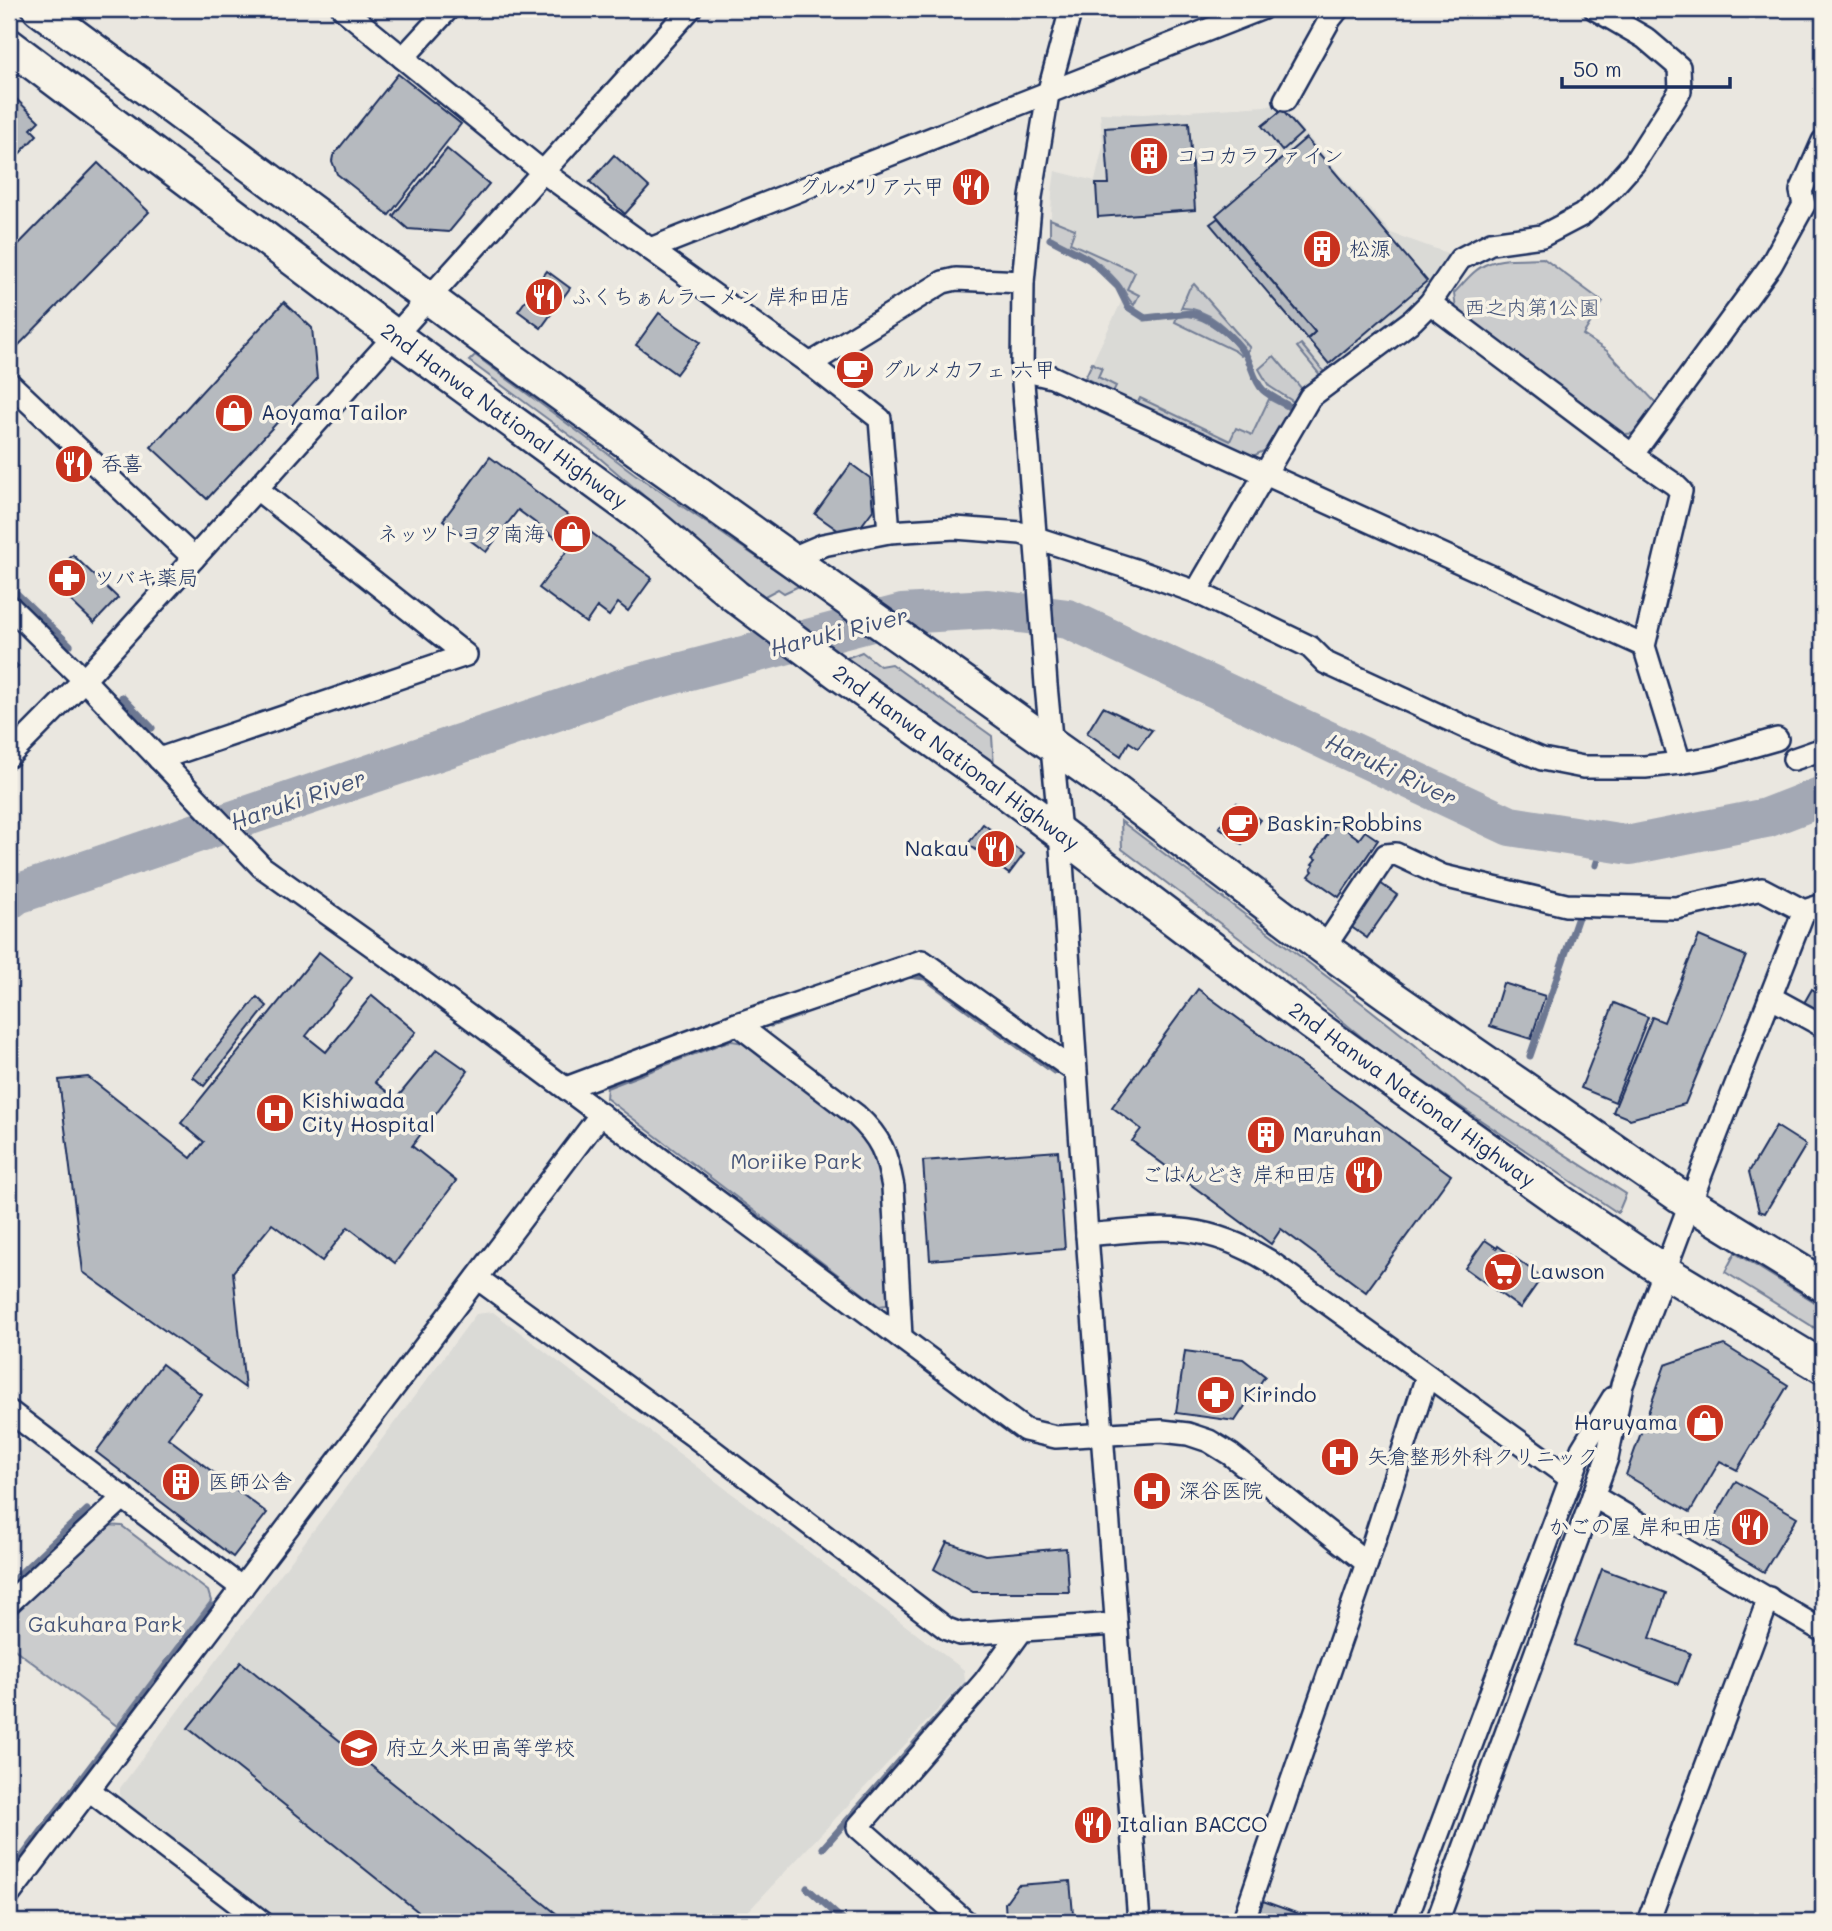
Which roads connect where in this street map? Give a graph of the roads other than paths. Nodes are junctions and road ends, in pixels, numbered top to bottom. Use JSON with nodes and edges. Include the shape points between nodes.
{"nodes":[{"id":1,"x":39,"y":9,"type":"edge"},
{"id":2,"x":343,"y":9,"type":"edge"},
{"id":3,"x":448,"y":9,"type":"edge"},
{"id":4,"x":690,"y":9,"type":"edge"},
{"id":5,"x":1071,"y":9,"type":"edge"},
{"id":6,"x":1261,"y":9,"type":"edge"},
{"id":7,"x":1338,"y":9,"type":"edge"},
{"id":8,"x":1595,"y":9,"type":"edge"},
{"id":9,"x":9,"y":45,"type":"edge"},
{"id":10,"x":403,"y":58,"type":"junction"},
{"id":11,"x":1048,"y":94,"type":"junction"},
{"id":12,"x":1285,"y":100,"type":"dead end"},
{"id":13,"x":1823,"y":141,"type":"edge"},
{"id":14,"x":543,"y":172,"type":"junction"},
{"id":15,"x":650,"y":249,"type":"junction"},
{"id":16,"x":1023,"y":282,"type":"junction"},
{"id":17,"x":429,"y":298,"type":"junction"},
{"id":18,"x":1430,"y":303,"type":"junction"},
{"id":19,"x":395,"y":335,"type":"junction"},
{"id":20,"x":810,"y":364,"type":"junction"},
{"id":21,"x":1022,"y":370,"type":"junction"},
{"id":22,"x":9,"y":383,"type":"edge"},
{"id":23,"x":1632,"y":455,"type":"junction"},
{"id":24,"x":1266,"y":474,"type":"junction"},
{"id":25,"x":257,"y":489,"type":"junction"},
{"id":26,"x":889,"y":532,"type":"junction"},
{"id":27,"x":1035,"y":536,"type":"junction"},
{"id":28,"x":194,"y":558,"type":"junction"},
{"id":29,"x":790,"y":559,"type":"junction"},
{"id":30,"x":1196,"y":592,"type":"junction"},
{"id":31,"x":9,"y":607,"type":"edge"},
{"id":32,"x":1644,"y":646,"type":"junction"},
{"id":33,"x":84,"y":680,"type":"junction"},
{"id":34,"x":1777,"y":739,"type":"dead end"},
{"id":35,"x":1051,"y":745,"type":"junction"},
{"id":36,"x":1823,"y":749,"type":"edge"},
{"id":37,"x":9,"y":756,"type":"edge"},
{"id":38,"x":159,"y":759,"type":"junction"},
{"id":39,"x":1794,"y":759,"type":"dead end"},
{"id":40,"x":1680,"y":763,"type":"junction"},
{"id":41,"x":1060,"y":832,"type":"junction"},
{"id":42,"x":1813,"y":908,"type":"edge"},
{"id":43,"x":1324,"y":948,"type":"junction"},
{"id":44,"x":1770,"y":997,"type":"junction"},
{"id":45,"x":737,"y":1024,"type":"junction"},
{"id":46,"x":1823,"y":1026,"type":"edge"},
{"id":47,"x":1075,"y":1071,"type":"junction"},
{"id":48,"x":566,"y":1088,"type":"junction"},
{"id":49,"x":601,"y":1114,"type":"junction"},
{"id":50,"x":1690,"y":1203,"type":"junction"},
{"id":51,"x":1087,"y":1235,"type":"junction"},
{"id":52,"x":1664,"y":1270,"type":"junction"},
{"id":53,"x":477,"y":1278,"type":"junction"},
{"id":54,"x":1823,"y":1285,"type":"edge"},
{"id":55,"x":901,"y":1337,"type":"junction"},
{"id":56,"x":1823,"y":1367,"type":"edge"},
{"id":57,"x":1427,"y":1376,"type":"junction"},
{"id":58,"x":1622,"y":1385,"type":"junction"},
{"id":59,"x":9,"y":1411,"type":"edge"},
{"id":60,"x":1102,"y":1434,"type":"junction"},
{"id":61,"x":1570,"y":1478,"type":"junction"},
{"id":62,"x":1593,"y":1496,"type":"junction"},
{"id":63,"x":124,"y":1497,"type":"junction"},
{"id":64,"x":1367,"y":1563,"type":"junction"},
{"id":65,"x":242,"y":1588,"type":"junction"},
{"id":66,"x":1769,"y":1598,"type":"junction"},
{"id":67,"x":9,"y":1603,"type":"edge"},
{"id":68,"x":1116,"y":1624,"type":"junction"},
{"id":69,"x":1022,"y":1630,"type":"junction"},
{"id":70,"x":1823,"y":1631,"type":"edge"},
{"id":71,"x":89,"y":1790,"type":"junction"},
{"id":72,"x":9,"y":1895,"type":"edge"},
{"id":73,"x":248,"y":1918,"type":"edge"},
{"id":74,"x":966,"y":1922,"type":"edge"},
{"id":75,"x":1139,"y":1922,"type":"edge"},
{"id":76,"x":1243,"y":1922,"type":"edge"},
{"id":77,"x":1405,"y":1922,"type":"edge"},
{"id":78,"x":1437,"y":1922,"type":"edge"},
{"id":79,"x":1648,"y":1922,"type":"edge"}],
"edges":[{"from":1,"to":17,"type":"highway"},
{"from":2,"to":10,"type":"street"},
{"from":3,"to":10,"type":"street"},
{"from":4,"to":14,"type":"street"},
{"from":5,"to":11,"type":"street"},
{"from":6,"to":11,"type":"street"},
{"from":7,"to":12,"type":"street"},
{"from":8,"to":18,"type":"street","via":[[1645,38],[1679,67],[1680,92],[1633,163],[1582,215],[1542,236],[1492,243],[1460,259]]},
{"from":9,"to":19,"type":"highway","name":"2nd Hanwa National Highway"},
{"from":10,"to":14,"type":"street"},
{"from":11,"to":15,"type":"street"},
{"from":11,"to":16,"type":"street"},
{"from":13,"to":23,"type":"street","via":[[1801,191],[1804,205],[1771,265]]},
{"from":14,"to":15,"type":"street"},
{"from":14,"to":17,"type":"street"},
{"from":15,"to":20,"type":"street"},
{"from":16,"to":20,"type":"street","via":[[943,282]]},
{"from":16,"to":21,"type":"street"},
{"from":17,"to":19,"type":"street"},
{"from":17,"to":29,"type":"highway"},
{"from":18,"to":23,"type":"street"},
{"from":18,"to":24,"type":"street","via":[[1310,397]]},
{"from":19,"to":25,"type":"street"},
{"from":19,"to":41,"type":"highway","name":"2nd Hanwa National Highway","via":[[643,519],[838,673]]},
{"from":20,"to":26,"type":"street","via":[[880,419]]},
{"from":21,"to":24,"type":"street","via":[[1052,377]]},
{"from":21,"to":27,"type":"street"},
{"from":22,"to":28,"type":"street"},
{"from":23,"to":32,"type":"street","via":[[1681,491]]},
{"from":24,"to":30,"type":"street"},
{"from":24,"to":32,"type":"street"},
{"from":25,"to":28,"type":"street"},
{"from":25,"to":38,"type":"street","via":[[466,655]]},
{"from":26,"to":27,"type":"street","via":[[955,528]]},
{"from":26,"to":29,"type":"street","via":[[823,545]]},
{"from":27,"to":30,"type":"street"},
{"from":27,"to":35,"type":"street"},
{"from":28,"to":33,"type":"street"},
{"from":29,"to":35,"type":"highway"},
{"from":30,"to":40,"type":"street","via":[[1310,647],[1326,663],[1542,759],[1583,767]]},
{"from":31,"to":33,"type":"street"},
{"from":32,"to":40,"type":"street"},
{"from":33,"to":37,"type":"street"},
{"from":33,"to":38,"type":"street"},
{"from":34,"to":40,"type":"street"},
{"from":35,"to":41,"type":"street"},
{"from":35,"to":43,"type":"highway"},
{"from":36,"to":39,"type":"street"},
{"from":38,"to":48,"type":"street","via":[[262,867]]},
{"from":41,"to":47,"type":"street"},
{"from":41,"to":52,"type":"highway","name":"2nd Hanwa National Highway","via":[[1312,1024]]},
{"from":42,"to":43,"type":"street","via":[[1762,889],[1676,908],[1566,905],[1443,876],[1396,853],[1386,855]]},
{"from":42,"to":44,"type":"street"},
{"from":43,"to":50,"type":"highway"},
{"from":44,"to":46,"type":"street"},
{"from":44,"to":50,"type":"street"},
{"from":45,"to":47,"type":"street","via":[[922,961]]},
{"from":45,"to":48,"type":"street"},
{"from":45,"to":55,"type":"street","via":[[856,1115],[881,1145],[893,1187]]},
{"from":47,"to":51,"type":"street"},
{"from":48,"to":49,"type":"street"},
{"from":49,"to":53,"type":"street"},
{"from":49,"to":55,"type":"street"},
{"from":50,"to":52,"type":"street"},
{"from":50,"to":54,"type":"highway"},
{"from":51,"to":57,"type":"street","via":[[1187,1229],[1246,1248]]},
{"from":51,"to":60,"type":"street"},
{"from":52,"to":56,"type":"highway","name":"2nd Hanwa National Highway"},
{"from":52,"to":58,"type":"street"},
{"from":53,"to":65,"type":"street"},
{"from":53,"to":69,"type":"street","via":[[947,1629],[960,1634]]},
{"from":55,"to":60,"type":"street","via":[[1025,1430],[1056,1437]]},
{"from":57,"to":61,"type":"street"},
{"from":57,"to":64,"type":"street"},
{"from":58,"to":61,"type":"street","via":[[1582,1448]]},
{"from":58,"to":62,"type":"street"},
{"from":59,"to":63,"type":"street"},
{"from":60,"to":64,"type":"street","via":[[1162,1431],[1209,1441]]},
{"from":60,"to":68,"type":"street"},
{"from":61,"to":77,"type":"street"},
{"from":62,"to":66,"type":"street"},
{"from":62,"to":78,"type":"street"},
{"from":63,"to":65,"type":"street"},
{"from":63,"to":67,"type":"street"},
{"from":64,"to":76,"type":"street"},
{"from":65,"to":71,"type":"street"},
{"from":66,"to":70,"type":"street"},
{"from":66,"to":79,"type":"street"},
{"from":68,"to":69,"type":"street"},
{"from":68,"to":75,"type":"street"},
{"from":69,"to":74,"type":"street","via":[[985,1681],[858,1827]]},
{"from":71,"to":72,"type":"street"},
{"from":71,"to":73,"type":"street"}]}
